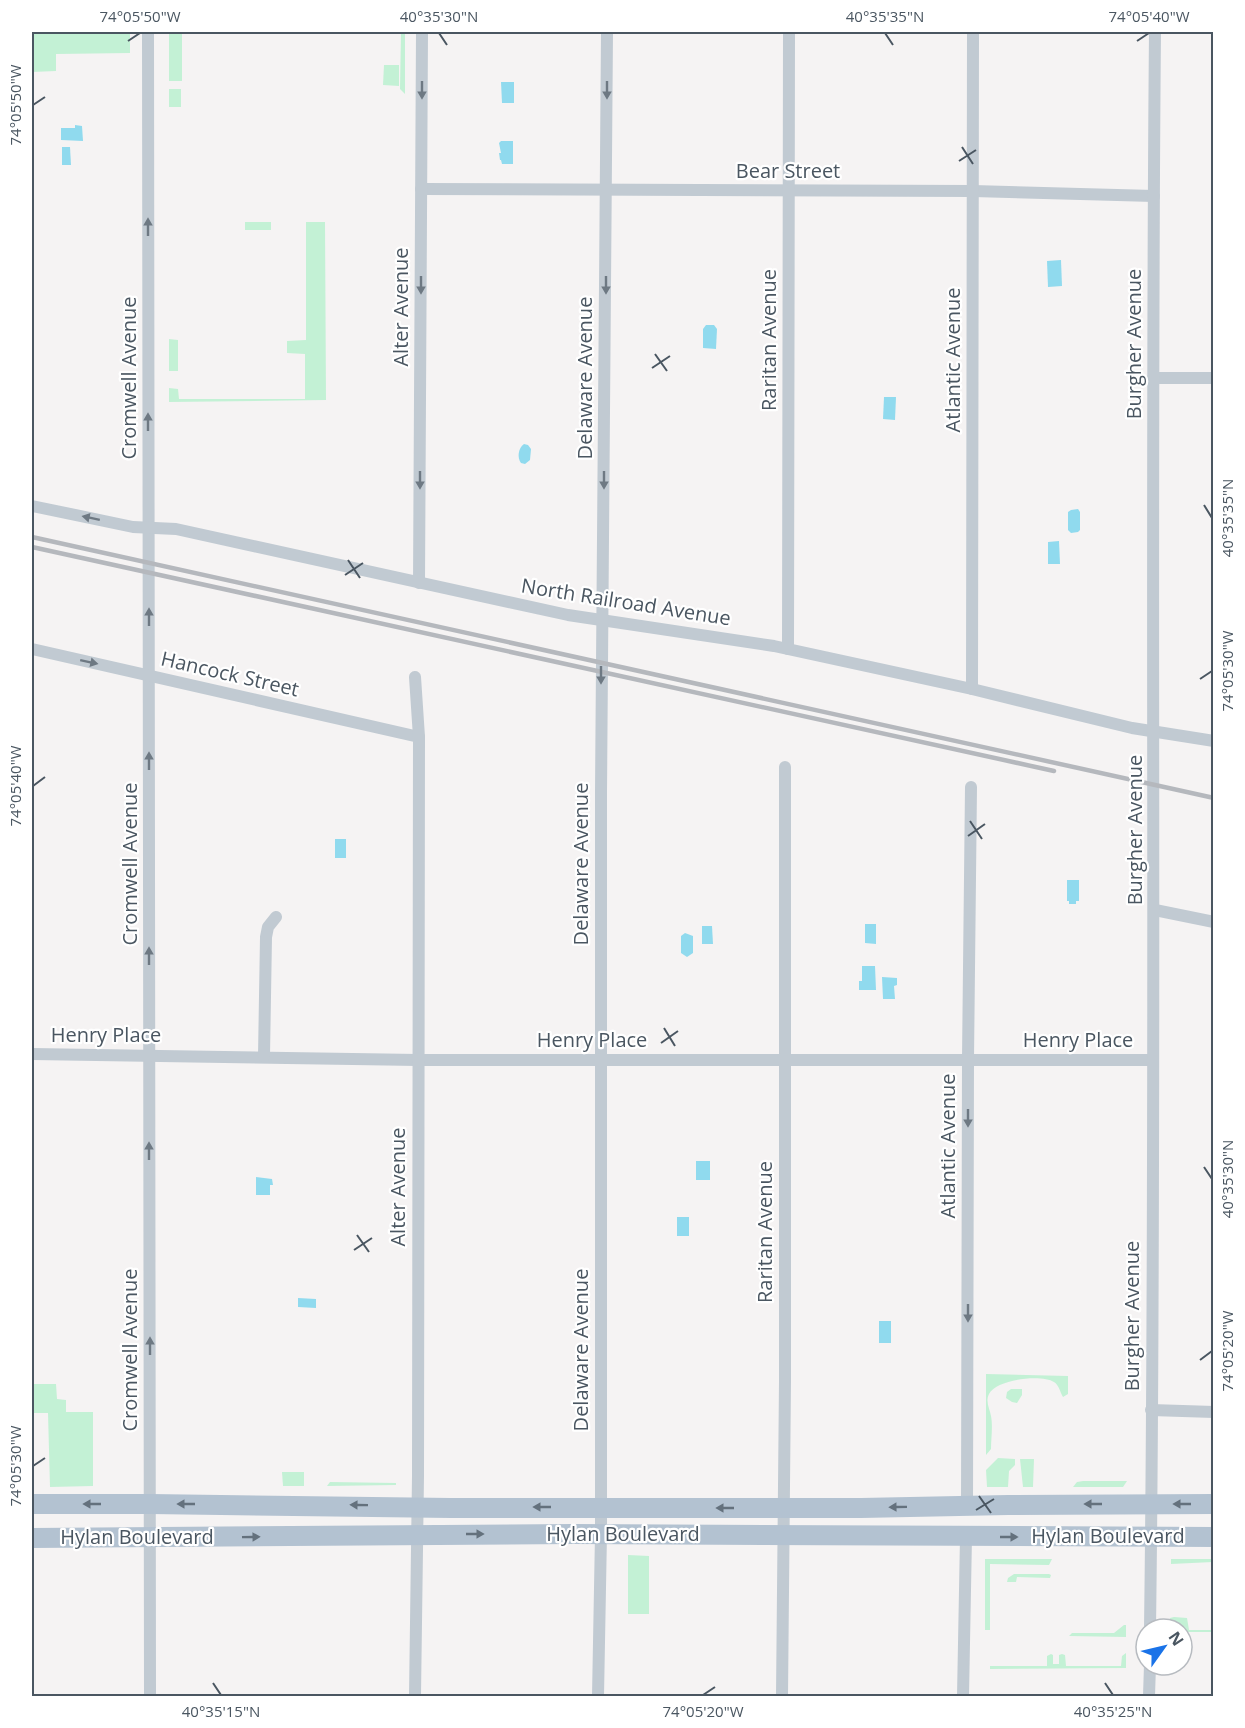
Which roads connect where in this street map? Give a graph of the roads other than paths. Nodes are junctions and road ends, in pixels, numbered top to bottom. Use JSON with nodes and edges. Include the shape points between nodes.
{"nodes":[{"id":1,"x":148,"y":32,"type":"edge"},
{"id":2,"x":422,"y":32,"type":"edge"},
{"id":3,"x":607,"y":32,"type":"edge"},
{"id":4,"x":789,"y":32,"type":"edge"},
{"id":5,"x":973,"y":32,"type":"edge"},
{"id":6,"x":1155,"y":32,"type":"edge"},
{"id":7,"x":421,"y":189,"type":"junction"},
{"id":8,"x":606,"y":189,"type":"junction"},
{"id":9,"x":789,"y":190,"type":"junction"},
{"id":10,"x":972,"y":191,"type":"junction"},
{"id":11,"x":1154,"y":196,"type":"junction"},
{"id":12,"x":1153,"y":378,"type":"junction"},
{"id":13,"x":1214,"y":378,"type":"edge"},
{"id":14,"x":32,"y":506,"type":"edge"},
{"id":15,"x":148,"y":528,"type":"junction"},
{"id":16,"x":419,"y":583,"type":"junction"},
{"id":17,"x":602,"y":621,"type":"junction"},
{"id":18,"x":32,"y":649,"type":"edge"},
{"id":19,"x":788,"y":649,"type":"junction"},
{"id":20,"x":149,"y":675,"type":"junction"},
{"id":21,"x":415,"y":677,"type":"dead end"},
{"id":22,"x":972,"y":689,"type":"junction"},
{"id":23,"x":1154,"y":732,"type":"junction"},
{"id":24,"x":419,"y":737,"type":"junction"},
{"id":25,"x":1214,"y":741,"type":"edge"},
{"id":26,"x":785,"y":767,"type":"dead end"},
{"id":27,"x":971,"y":787,"type":"dead end"},
{"id":28,"x":1155,"y":910,"type":"junction"},
{"id":29,"x":276,"y":916,"type":"dead end"},
{"id":30,"x":1214,"y":922,"type":"edge"},
{"id":31,"x":32,"y":1054,"type":"edge"},
{"id":32,"x":149,"y":1055,"type":"junction"},
{"id":33,"x":264,"y":1056,"type":"junction"},
{"id":34,"x":418,"y":1059,"type":"junction"},
{"id":35,"x":783,"y":1059,"type":"junction"},
{"id":36,"x":968,"y":1059,"type":"junction"},
{"id":37,"x":600,"y":1060,"type":"junction"},
{"id":38,"x":1153,"y":1060,"type":"junction"},
{"id":39,"x":1151,"y":1410,"type":"junction"},
{"id":40,"x":1214,"y":1412,"type":"edge"},
{"id":41,"x":32,"y":1504,"type":"edge"},
{"id":42,"x":150,"y":1504,"type":"junction"},
{"id":43,"x":1151,"y":1504,"type":"junction"},
{"id":44,"x":1214,"y":1504,"type":"edge"},
{"id":45,"x":967,"y":1506,"type":"junction"},
{"id":46,"x":418,"y":1507,"type":"junction"},
{"id":47,"x":601,"y":1508,"type":"junction"},
{"id":48,"x":783,"y":1508,"type":"junction"},
{"id":49,"x":417,"y":1534,"type":"junction"},
{"id":50,"x":601,"y":1534,"type":"junction"},
{"id":51,"x":783,"y":1534,"type":"junction"},
{"id":52,"x":1152,"y":1536,"type":"junction"},
{"id":53,"x":1214,"y":1536,"type":"edge"},
{"id":54,"x":150,"y":1537,"type":"junction"},
{"id":55,"x":966,"y":1537,"type":"junction"},
{"id":56,"x":32,"y":1538,"type":"edge"},
{"id":57,"x":1150,"y":1617,"type":"edge"},
{"id":58,"x":1150,"y":1677,"type":"edge"},
{"id":59,"x":150,"y":1696,"type":"edge"},
{"id":60,"x":415,"y":1696,"type":"edge"},
{"id":61,"x":598,"y":1696,"type":"edge"},
{"id":62,"x":782,"y":1696,"type":"edge"},
{"id":63,"x":963,"y":1696,"type":"edge"},
{"id":64,"x":1149,"y":1696,"type":"edge"}],
"edges":[{"from":15,"to":1,"type":"street","name":"Cromwell Avenue","one_way":true},
{"from":2,"to":7,"type":"street","name":"Alter Avenue","one_way":true},
{"from":3,"to":8,"type":"street","name":"Delaware Avenue","one_way":true},
{"from":4,"to":9,"type":"street","name":"Raritan Avenue"},
{"from":5,"to":10,"type":"street","name":"Atlantic Avenue"},
{"from":6,"to":11,"type":"street","name":"Burgher Avenue"},
{"from":7,"to":8,"type":"street","name":"Bear Street"},
{"from":7,"to":16,"type":"street","name":"Alter Avenue","one_way":true},
{"from":8,"to":9,"type":"street","name":"Bear Street"},
{"from":8,"to":17,"type":"street","name":"Delaware Avenue","one_way":true},
{"from":9,"to":10,"type":"street","name":"Bear Street"},
{"from":9,"to":19,"type":"street","name":"Raritan Avenue"},
{"from":10,"to":11,"type":"street","name":"Bear Street"},
{"from":10,"to":22,"type":"street","name":"Atlantic Avenue"},
{"from":11,"to":12,"type":"street","name":"Burgher Avenue"},
{"from":12,"to":13,"type":"street"},
{"from":12,"to":23,"type":"street","name":"Burgher Avenue"},
{"from":15,"to":14,"type":"street","name":"North Railroad Avenue","one_way":true},
{"from":15,"to":16,"type":"street","name":"North Railroad Avenue","via":[[176,530]]},
{"from":20,"to":15,"type":"street","name":"Cromwell Avenue","one_way":true},
{"from":16,"to":17,"type":"street","name":"North Railroad Avenue"},
{"from":17,"to":19,"type":"street","name":"North Railroad Avenue"},
{"from":17,"to":37,"type":"street","name":"Delaware Avenue","one_way":true},
{"from":18,"to":20,"type":"street","name":"Hancock Street","one_way":true},
{"from":19,"to":22,"type":"street","name":"North Railroad Avenue"},
{"from":20,"to":24,"type":"street","name":"Hancock Street"},
{"from":32,"to":20,"type":"street","name":"Cromwell Avenue","one_way":true},
{"from":21,"to":24,"type":"street","name":"Alter Avenue"},
{"from":22,"to":23,"type":"street","name":"North Railroad Avenue"},
{"from":23,"to":25,"type":"street","name":"North Railroad Avenue"},
{"from":23,"to":28,"type":"street","name":"Burgher Avenue"},
{"from":24,"to":34,"type":"street","name":"Alter Avenue"},
{"from":26,"to":35,"type":"street","name":"Raritan Avenue"},
{"from":27,"to":36,"type":"street","name":"Atlantic Avenue"},
{"from":28,"to":30,"type":"street"},
{"from":28,"to":38,"type":"street","name":"Burgher Avenue"},
{"from":29,"to":33,"type":"street","via":[[266,937]]},
{"from":31,"to":32,"type":"street","name":"Henry Place"},
{"from":32,"to":33,"type":"street","name":"Henry Place"},
{"from":42,"to":32,"type":"street","name":"Cromwell Avenue","one_way":true},
{"from":33,"to":34,"type":"street","name":"Henry Place"},
{"from":34,"to":37,"type":"street","name":"Henry Place"},
{"from":34,"to":46,"type":"street","name":"Alter Avenue"},
{"from":35,"to":36,"type":"street","name":"Henry Place"},
{"from":35,"to":37,"type":"street","name":"Henry Place"},
{"from":35,"to":48,"type":"street","name":"Raritan Avenue"},
{"from":36,"to":38,"type":"street","name":"Henry Place"},
{"from":36,"to":45,"type":"street","name":"Atlantic Avenue","one_way":true},
{"from":37,"to":47,"type":"street","name":"Delaware Avenue"},
{"from":38,"to":39,"type":"street","name":"Burgher Avenue"},
{"from":39,"to":40,"type":"street"},
{"from":39,"to":43,"type":"street","name":"Burgher Avenue"},
{"from":42,"to":41,"type":"main road","name":"Hylan Boulevard","one_way":true},
{"from":46,"to":42,"type":"main road","name":"Hylan Boulevard","one_way":true},
{"from":42,"to":54,"type":"street","name":"Cromwell Avenue"},
{"from":44,"to":43,"type":"main road","name":"Hylan Boulevard","one_way":true},
{"from":43,"to":45,"type":"main road","name":"Hylan Boulevard","one_way":true},
{"from":43,"to":52,"type":"street","name":"Burgher Avenue"},
{"from":45,"to":48,"type":"main road","name":"Hylan Boulevard","one_way":true},
{"from":47,"to":46,"type":"main road","name":"Hylan Boulevard","one_way":true},
{"from":46,"to":49,"type":"street","name":"Alter Avenue"},
{"from":48,"to":47,"type":"main road","name":"Hylan Boulevard","one_way":true},
{"from":47,"to":50,"type":"street","name":"Delaware Avenue"},
{"from":48,"to":51,"type":"street","name":"Raritan Avenue"},
{"from":49,"to":50,"type":"main road","name":"Hylan Boulevard","one_way":true},
{"from":54,"to":49,"type":"main road","name":"Hylan Boulevard","one_way":true},
{"from":49,"to":60,"type":"street","name":"Alter Avenue"},
{"from":50,"to":51,"type":"main road","name":"Hylan Boulevard"},
{"from":50,"to":61,"type":"street","name":"Delaware Avenue"},
{"from":51,"to":55,"type":"main road","name":"Hylan Boulevard"},
{"from":51,"to":62,"type":"street","name":"Raritan Avenue"},
{"from":52,"to":53,"type":"main road","name":"Hylan Boulevard"},
{"from":55,"to":52,"type":"main road","name":"Hylan Boulevard","one_way":true},
{"from":52,"to":57,"type":"street","name":"Burgher Avenue"},
{"from":54,"to":56,"type":"main road","name":"Hylan Boulevard"},
{"from":54,"to":59,"type":"street","name":"Cromwell Avenue"},
{"from":55,"to":63,"type":"street"},
{"from":58,"to":64,"type":"street"}]}
